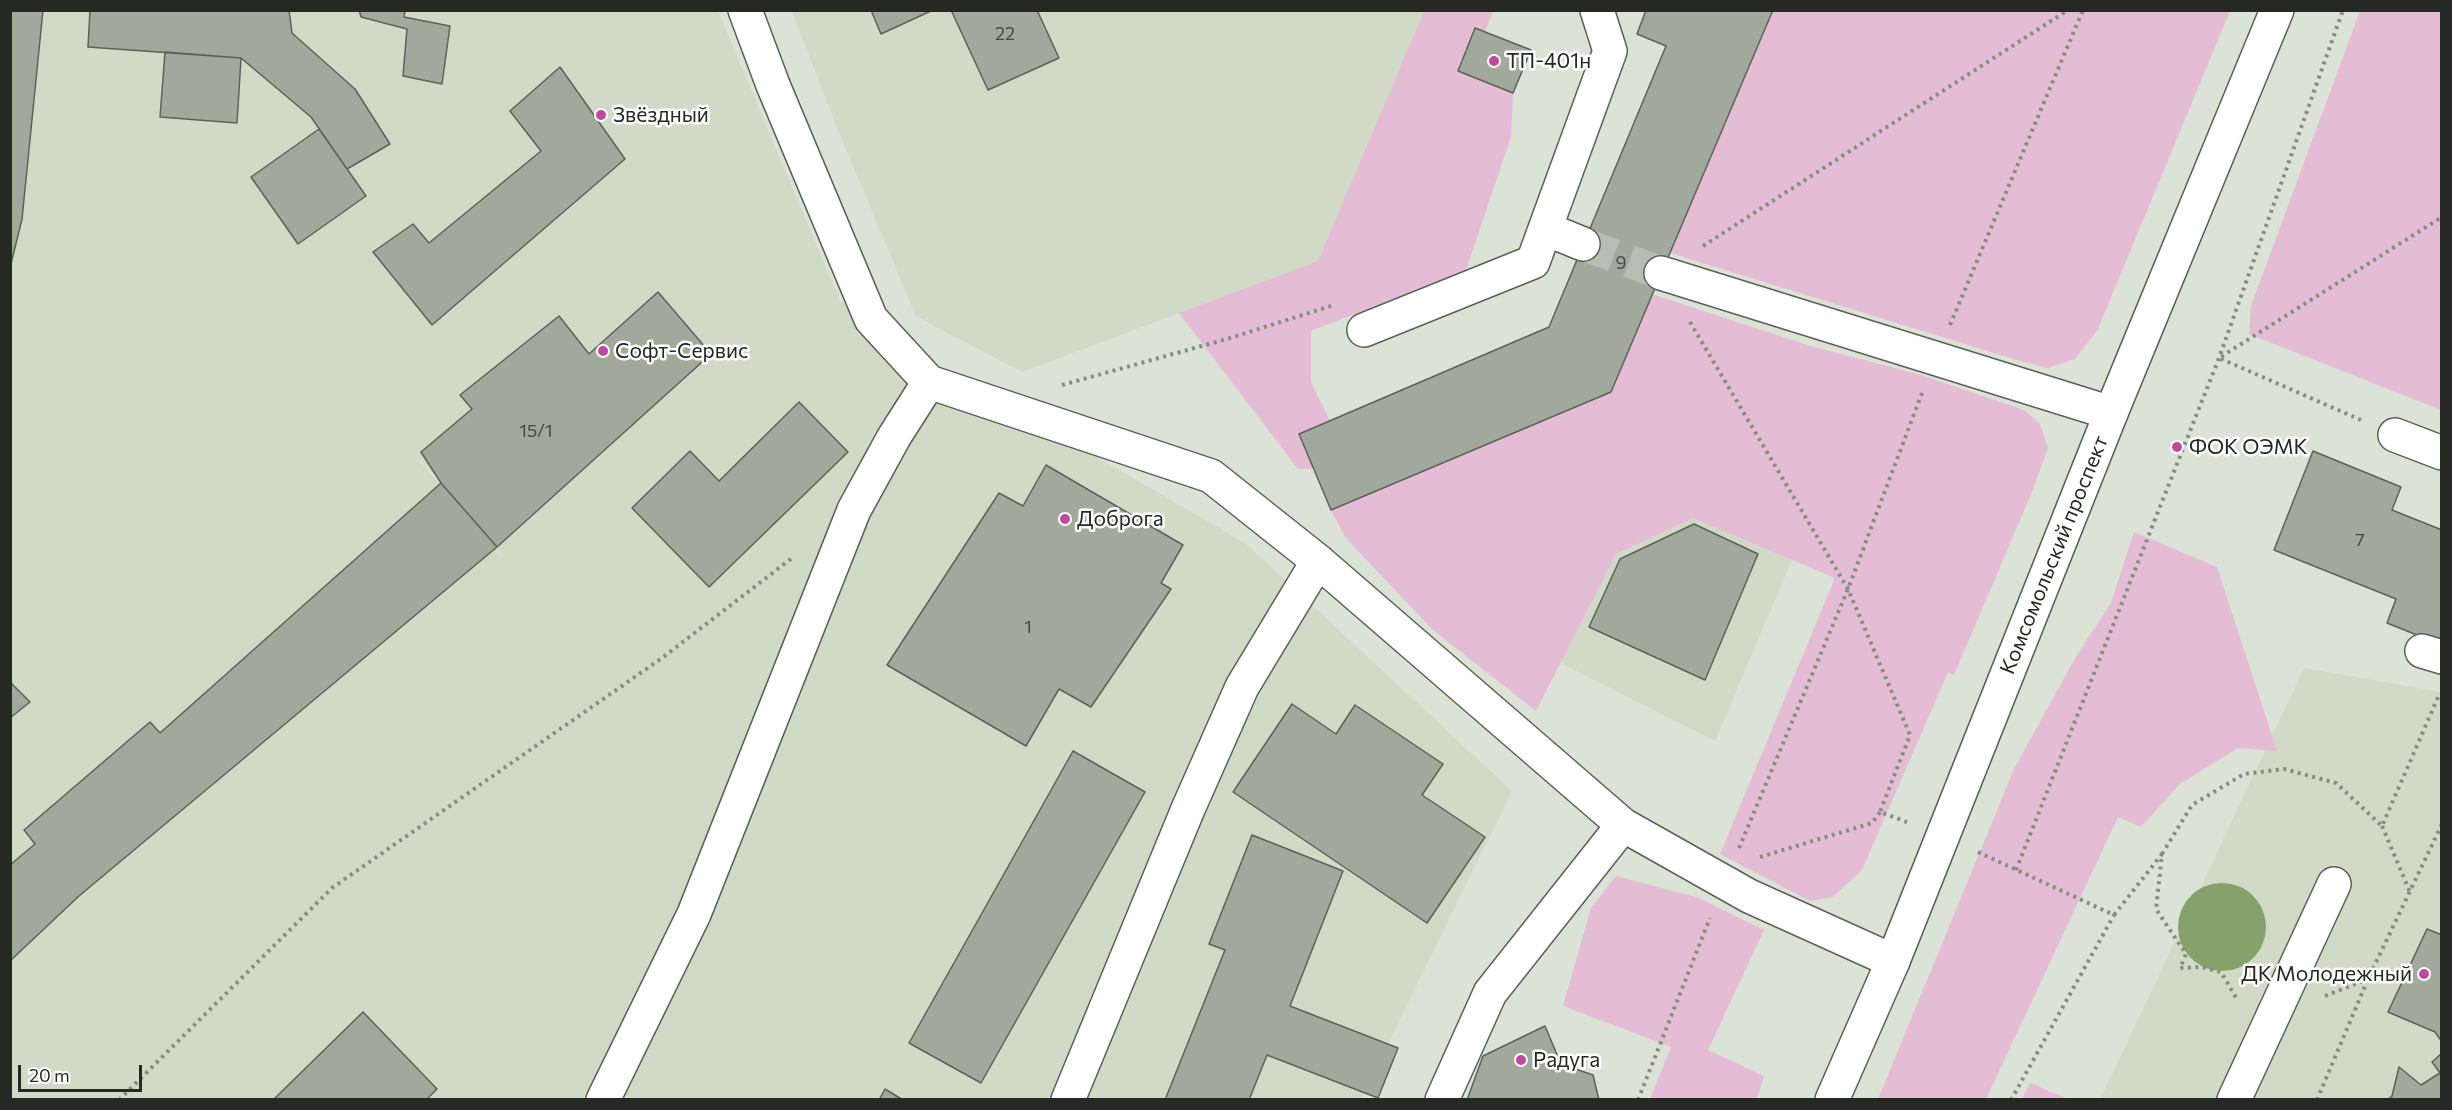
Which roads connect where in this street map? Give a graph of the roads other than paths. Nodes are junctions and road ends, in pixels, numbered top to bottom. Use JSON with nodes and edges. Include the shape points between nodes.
{"nodes":[{"id":1,"x":745,"y":10,"type":"edge"},
{"id":2,"x":1597,"y":10,"type":"edge"},
{"id":3,"x":2277,"y":10,"type":"edge"},
{"id":4,"x":1546,"y":229,"type":"junction"},
{"id":5,"x":1583,"y":244,"type":"tunnel mouth"},
{"id":6,"x":1661,"y":273,"type":"tunnel mouth"},
{"id":7,"x":1364,"y":330,"type":"road end"},
{"id":8,"x":929,"y":382,"type":"junction"},
{"id":9,"x":2111,"y":413,"type":"junction"},
{"id":10,"x":2395,"y":435,"type":"road end"},
{"id":11,"x":2442,"y":453,"type":"edge"},
{"id":12,"x":1318,"y":561,"type":"junction"},
{"id":13,"x":1623,"y":825,"type":"junction"},
{"id":14,"x":2334,"y":884,"type":"dead end"},
{"id":15,"x":1893,"y":961,"type":"junction"},
{"id":16,"x":603,"y":1100,"type":"edge"},
{"id":17,"x":1068,"y":1100,"type":"edge"},
{"id":18,"x":1442,"y":1100,"type":"edge"},
{"id":19,"x":1832,"y":1100,"type":"edge"},
{"id":20,"x":2234,"y":1100,"type":"edge"}],
"edges":[{"from":1,"to":8,"type":"main road","via":[[871,319]]},
{"from":2,"to":4,"type":"main road","via":[[1610,51]]},
{"from":3,"to":9,"type":"main road","name":"Комсомольский проспект"},
{"from":4,"to":5,"type":"main road"},
{"from":4,"to":7,"type":"main road","via":[[1533,262]]},
{"from":6,"to":9,"type":"main road"},
{"from":8,"to":12,"type":"main road","via":[[1211,476]]},
{"from":8,"to":16,"type":"main road","via":[[854,510],[694,914]]},
{"from":9,"to":15,"type":"main road","name":"Комсомольский проспект"},
{"from":10,"to":11,"type":"main road"},
{"from":12,"to":13,"type":"main road"},
{"from":12,"to":17,"type":"main road","via":[[1242,687]]},
{"from":13,"to":15,"type":"main road","via":[[1728,874]]},
{"from":13,"to":18,"type":"main road","via":[[1490,993]]},
{"from":14,"to":20,"type":"main road"},
{"from":15,"to":19,"type":"main road","name":"Комсомольский проспект"}]}
